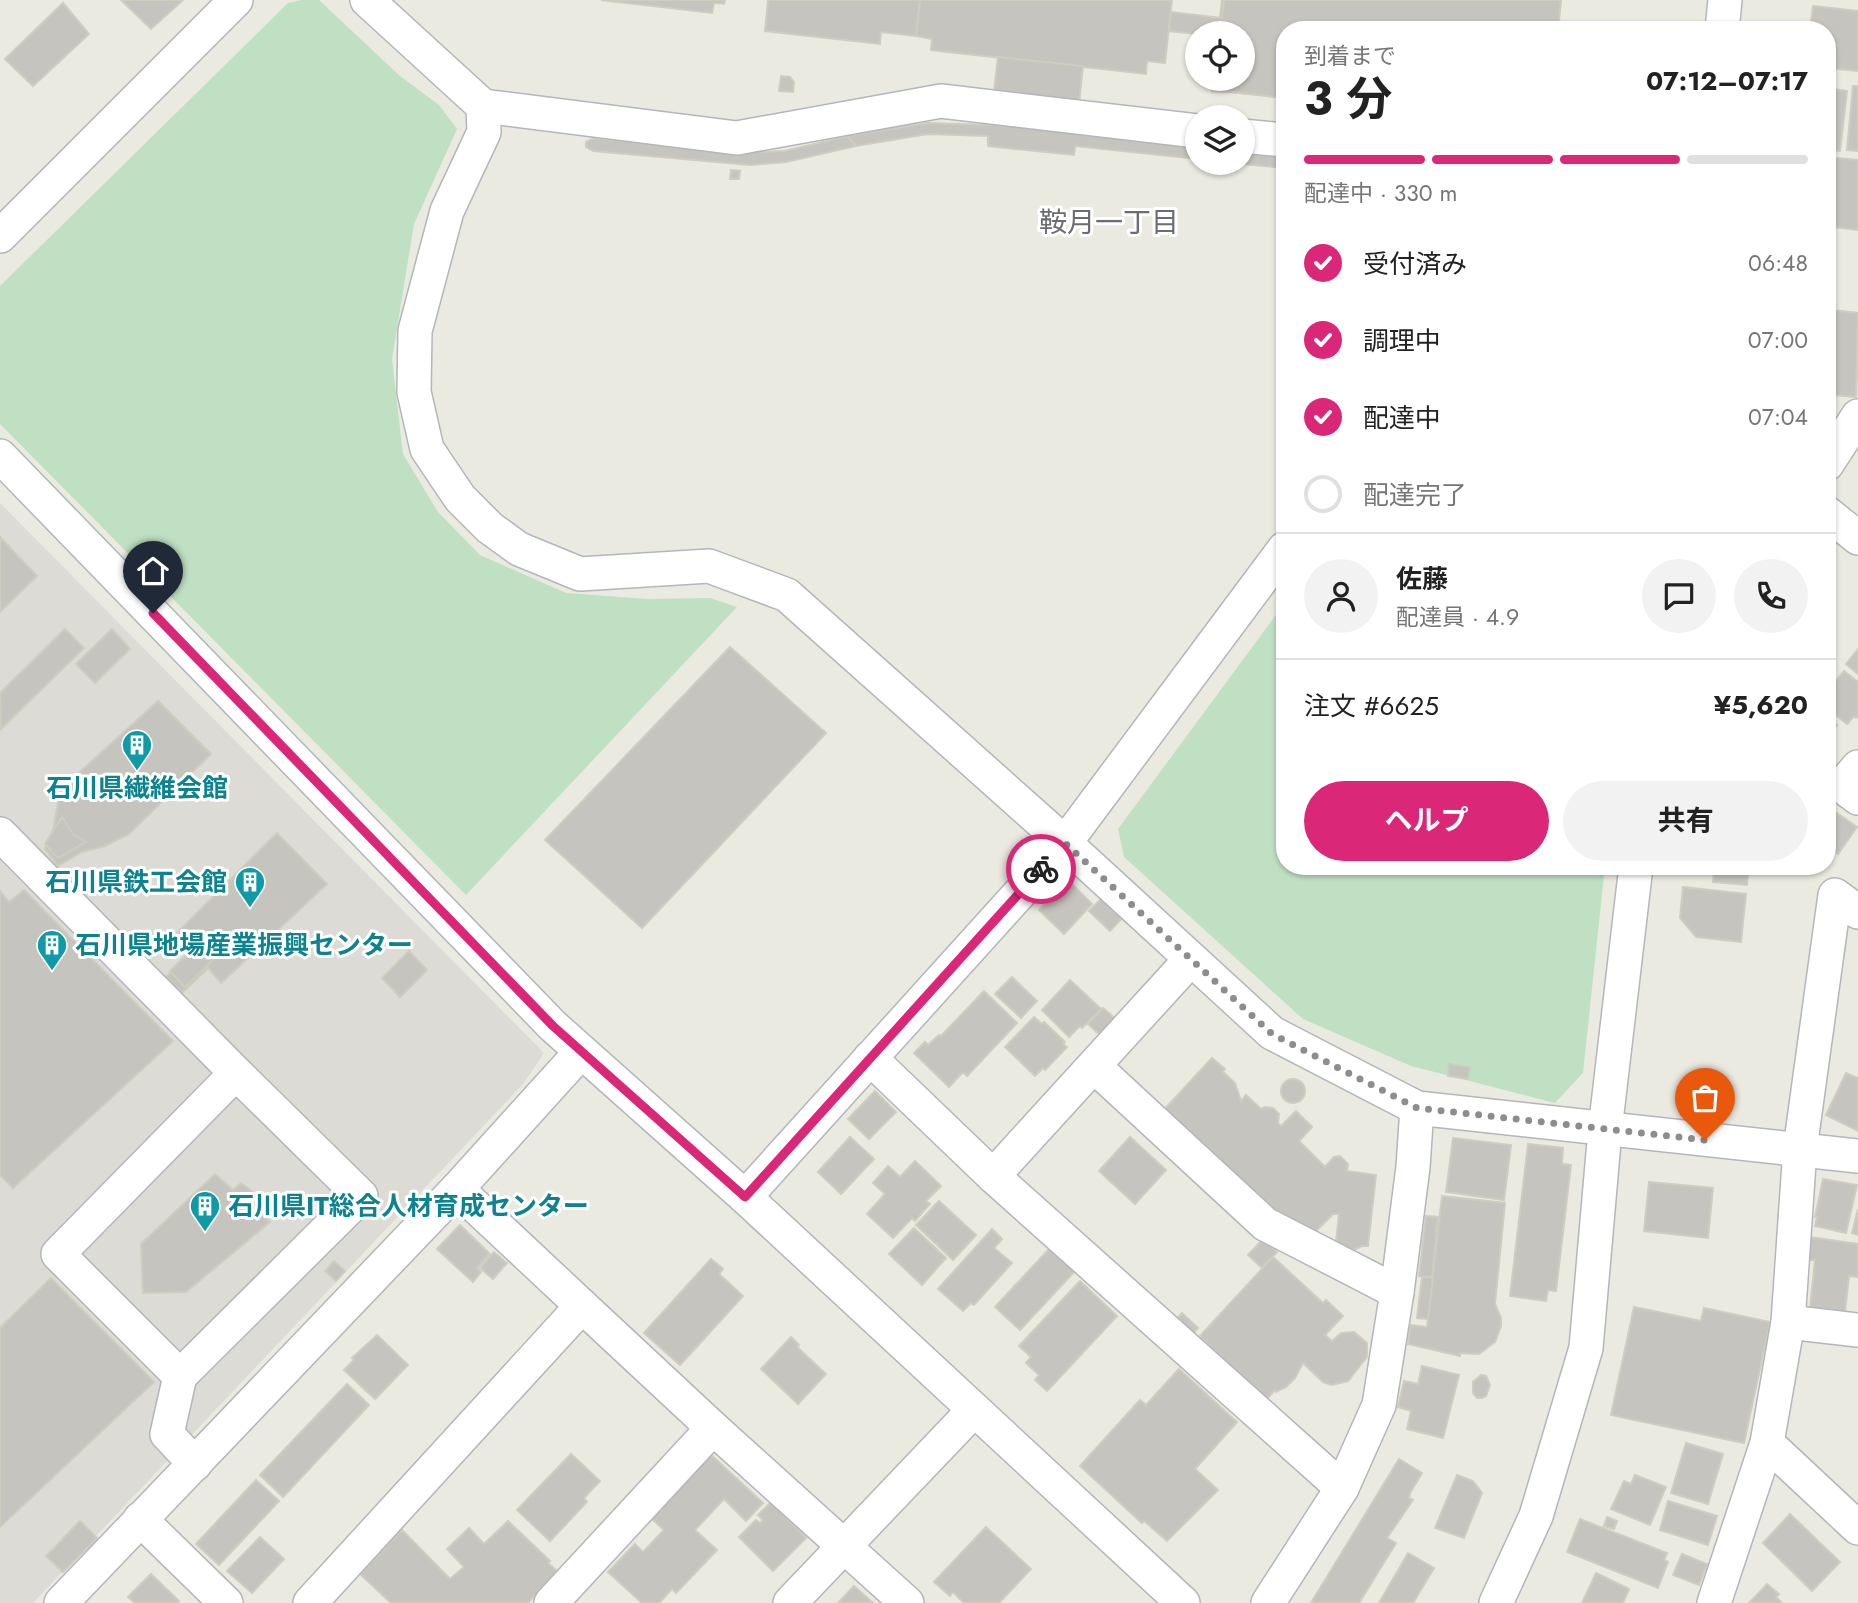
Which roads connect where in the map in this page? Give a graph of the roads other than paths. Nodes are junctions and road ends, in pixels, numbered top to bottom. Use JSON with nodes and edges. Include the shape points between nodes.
{"nodes":[{"id":1,"x":236,"y":0,"type":"edge"},
{"id":2,"x":367,"y":0,"type":"edge"},
{"id":3,"x":1725,"y":0,"type":"edge"},
{"id":4,"x":1723,"y":21,"type":"edge"},
{"id":5,"x":483,"y":106,"type":"junction"},
{"id":6,"x":1185,"y":130,"type":"edge"},
{"id":7,"x":1255,"y":138,"type":"edge"},
{"id":8,"x":1276,"y":140,"type":"edge"},
{"id":9,"x":0,"y":236,"type":"edge"},
{"id":10,"x":1858,"y":416,"type":"edge"},
{"id":11,"x":1836,"y":450,"type":"edge"},
{"id":12,"x":0,"y":456,"type":"edge"},
{"id":13,"x":1836,"y":520,"type":"edge"},
{"id":14,"x":1858,"y":538,"type":"edge"},
{"id":15,"x":1276,"y":560,"type":"edge"},
{"id":16,"x":1858,"y":767,"type":"edge"},
{"id":17,"x":1858,"y":798,"type":"edge"},
{"id":18,"x":0,"y":834,"type":"edge"},
{"id":19,"x":1065,"y":843,"type":"junction"},
{"id":20,"x":1635,"y":875,"type":"edge"},
{"id":21,"x":1858,"y":912,"type":"edge"},
{"id":22,"x":1191,"y":959,"type":"junction"},
{"id":23,"x":581,"y":1052,"type":"junction"},
{"id":24,"x":870,"y":1058,"type":"junction"},
{"id":25,"x":1094,"y":1066,"type":"junction"},
{"id":26,"x":236,"y":1073,"type":"junction"},
{"id":27,"x":1417,"y":1108,"type":"junction"},
{"id":28,"x":1605,"y":1130,"type":"junction"},
{"id":29,"x":1800,"y":1149,"type":"junction"},
{"id":30,"x":1858,"y":1156,"type":"edge"},
{"id":31,"x":993,"y":1176,"type":"junction"},
{"id":32,"x":457,"y":1189,"type":"junction"},
{"id":33,"x":745,"y":1197,"type":"junction"},
{"id":34,"x":1397,"y":1292,"type":"junction"},
{"id":35,"x":582,"y":1306,"type":"junction"},
{"id":36,"x":1788,"y":1322,"type":"junction"},
{"id":37,"x":1858,"y":1330,"type":"edge"},
{"id":38,"x":180,"y":1376,"type":"junction"},
{"id":39,"x":973,"y":1411,"type":"junction"},
{"id":40,"x":713,"y":1428,"type":"junction"},
{"id":41,"x":1767,"y":1443,"type":"junction"},
{"id":42,"x":195,"y":1464,"type":"junction"},
{"id":43,"x":1342,"y":1488,"type":"junction"},
{"id":44,"x":140,"y":1519,"type":"junction"},
{"id":45,"x":1858,"y":1528,"type":"edge"},
{"id":46,"x":843,"y":1545,"type":"junction"},
{"id":47,"x":61,"y":1603,"type":"edge"},
{"id":48,"x":226,"y":1603,"type":"edge"},
{"id":49,"x":310,"y":1603,"type":"edge"},
{"id":50,"x":551,"y":1603,"type":"edge"},
{"id":51,"x":790,"y":1603,"type":"edge"},
{"id":52,"x":907,"y":1603,"type":"edge"},
{"id":53,"x":1182,"y":1603,"type":"edge"},
{"id":54,"x":1268,"y":1603,"type":"edge"},
{"id":55,"x":1496,"y":1603,"type":"edge"},
{"id":56,"x":1714,"y":1603,"type":"edge"}],
"edges":[{"from":1,"to":9,"type":"street"},
{"from":2,"to":5,"type":"street"},
{"from":3,"to":4,"type":"street"},
{"from":5,"to":6,"type":"street","via":[[737,138],[942,102]]},
{"from":5,"to":19,"type":"street","via":[[484,132],[447,211],[415,331],[414,392],[427,449],[460,498],[519,549],[580,574],[709,566],[787,595]]},
{"from":7,"to":8,"type":"street"},
{"from":10,"to":11,"type":"street"},
{"from":12,"to":23,"type":"street"},
{"from":13,"to":14,"type":"street"},
{"from":15,"to":19,"type":"street"},
{"from":16,"to":17,"type":"street","via":[[1843,786]]},
{"from":18,"to":26,"type":"street"},
{"from":19,"to":22,"type":"street"},
{"from":19,"to":24,"type":"street"},
{"from":20,"to":28,"type":"street"},
{"from":21,"to":29,"type":"street","via":[[1835,895]]},
{"from":22,"to":25,"type":"street"},
{"from":22,"to":27,"type":"street","via":[[1272,1034]]},
{"from":23,"to":32,"type":"street"},
{"from":23,"to":33,"type":"street"},
{"from":24,"to":31,"type":"street"},
{"from":24,"to":33,"type":"street"},
{"from":25,"to":31,"type":"street"},
{"from":25,"to":34,"type":"street","via":[[1265,1224]]},
{"from":26,"to":38,"type":"street","via":[[58,1254]]},
{"from":26,"to":38,"type":"street","via":[[361,1196]]},
{"from":27,"to":28,"type":"street"},
{"from":27,"to":34,"type":"street"},
{"from":28,"to":29,"type":"street"},
{"from":28,"to":55,"type":"street","via":[[1586,1348],[1536,1516]]},
{"from":29,"to":30,"type":"street"},
{"from":29,"to":36,"type":"street"},
{"from":31,"to":43,"type":"street"},
{"from":32,"to":35,"type":"street"},
{"from":32,"to":42,"type":"street"},
{"from":33,"to":39,"type":"street"},
{"from":34,"to":43,"type":"street","via":[[1379,1405]]},
{"from":35,"to":40,"type":"street"},
{"from":35,"to":49,"type":"street"},
{"from":36,"to":37,"type":"street"},
{"from":36,"to":41,"type":"street"},
{"from":38,"to":42,"type":"street","via":[[167,1434]]},
{"from":39,"to":46,"type":"street"},
{"from":39,"to":53,"type":"street"},
{"from":40,"to":46,"type":"street"},
{"from":40,"to":50,"type":"street"},
{"from":41,"to":45,"type":"street"},
{"from":41,"to":56,"type":"street"},
{"from":42,"to":44,"type":"street"},
{"from":43,"to":54,"type":"street"},
{"from":44,"to":47,"type":"street"},
{"from":44,"to":48,"type":"street"},
{"from":46,"to":51,"type":"street"},
{"from":46,"to":52,"type":"street"}]}
